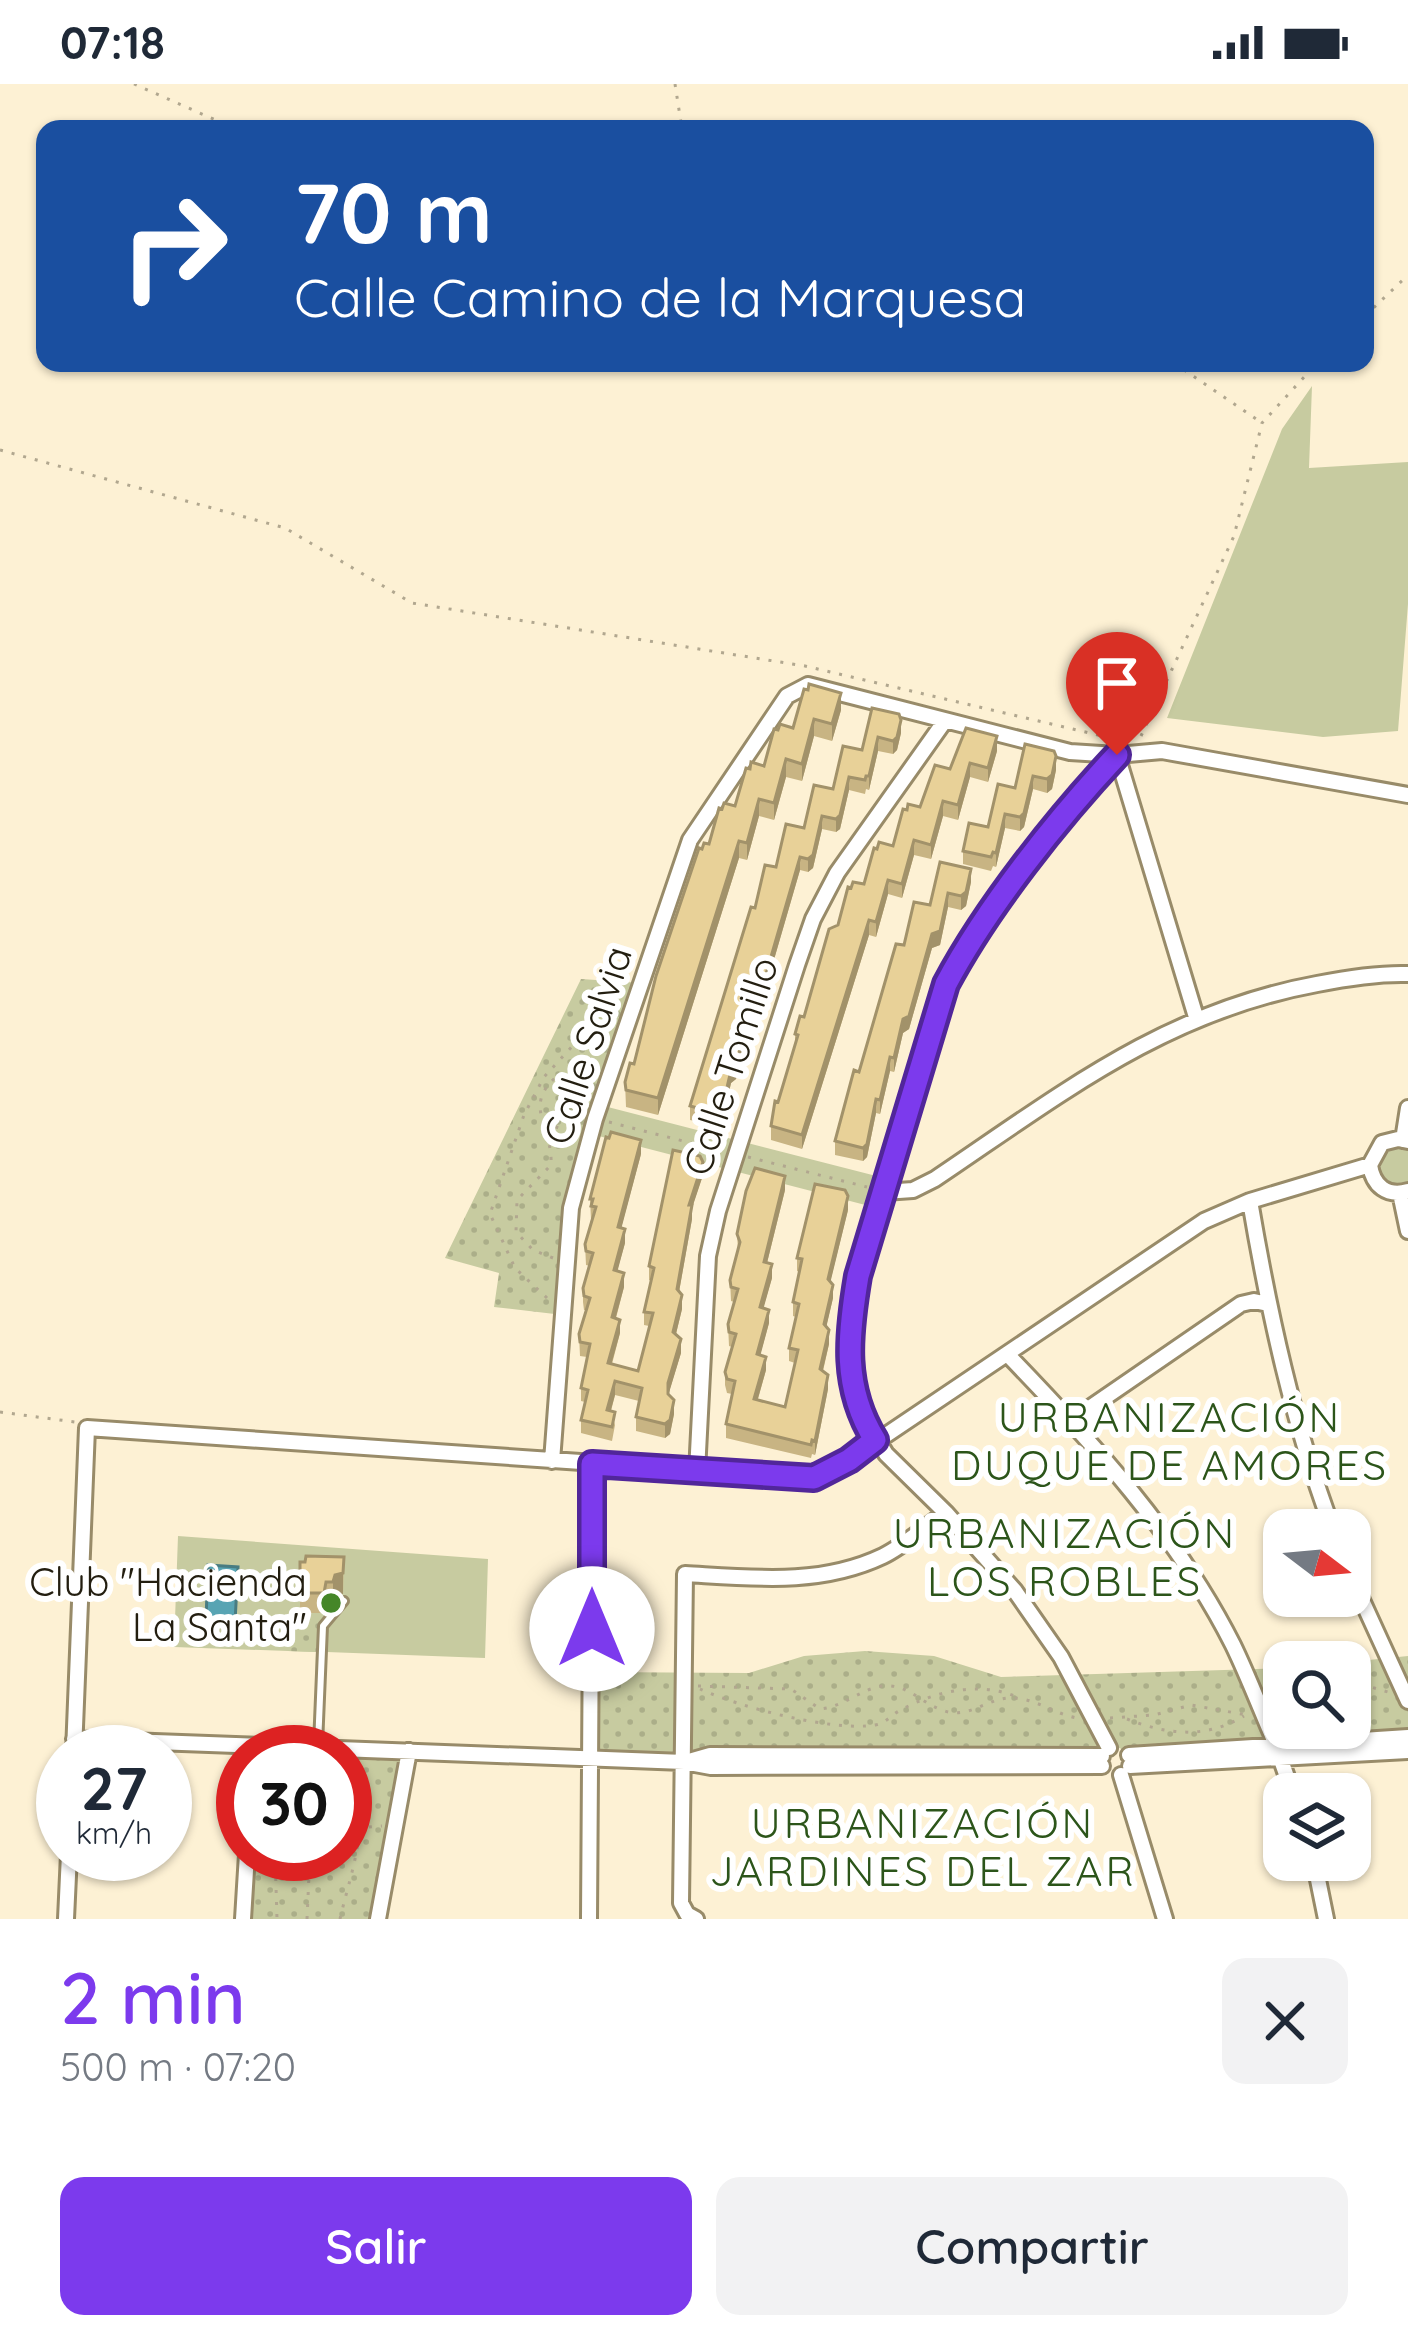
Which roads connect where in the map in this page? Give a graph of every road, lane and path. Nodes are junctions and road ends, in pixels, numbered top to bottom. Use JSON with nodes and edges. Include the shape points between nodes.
{"nodes":[{"id":1,"x":134,"y":84,"type":"edge"},
{"id":2,"x":675,"y":84,"type":"edge"},
{"id":3,"x":216,"y":120,"type":"edge"},
{"id":4,"x":681,"y":120,"type":"edge"},
{"id":5,"x":1408,"y":275,"type":"edge"},
{"id":6,"x":1374,"y":307,"type":"edge"},
{"id":7,"x":1187,"y":372,"type":"edge"},
{"id":8,"x":1308,"y":372,"type":"edge"},
{"id":9,"x":1262,"y":423,"type":"junction"},
{"id":10,"x":0,"y":450,"type":"edge"},
{"id":11,"x":944,"y":722,"type":"junction"},
{"id":12,"x":1125,"y":754,"type":"junction"},
{"id":13,"x":1408,"y":795,"type":"edge"},
{"id":14,"x":1408,"y":974,"type":"edge"},
{"id":15,"x":640,"y":983,"type":"junction"},
{"id":16,"x":1196,"y":1017,"type":"junction"},
{"id":17,"x":1408,"y":1108,"type":"edge"},
{"id":18,"x":544,"y":1123,"type":"junction"},
{"id":19,"x":1405,"y":1140,"type":"edge"},
{"id":20,"x":1370,"y":1165,"type":"junction"},
{"id":21,"x":884,"y":1192,"type":"junction"},
{"id":22,"x":1404,"y":1192,"type":"edge"},
{"id":23,"x":1250,"y":1201,"type":"junction"},
{"id":24,"x":1408,"y":1231,"type":"edge"},
{"id":25,"x":566,"y":1262,"type":"junction"},
{"id":26,"x":1268,"y":1304,"type":"junction"},
{"id":27,"x":563,"y":1312,"type":"junction"},
{"id":28,"x":1006,"y":1354,"type":"junction"},
{"id":29,"x":0,"y":1412,"type":"edge"},
{"id":30,"x":87,"y":1428,"type":"junction"},
{"id":31,"x":1085,"y":1435,"type":"junction"},
{"id":32,"x":875,"y":1440,"type":"junction"},
{"id":33,"x":552,"y":1461,"type":"junction"},
{"id":34,"x":592,"y":1464,"type":"junction"},
{"id":35,"x":697,"y":1472,"type":"junction"},
{"id":36,"x":1326,"y":1509,"type":"edge"},
{"id":37,"x":946,"y":1513,"type":"junction"},
{"id":38,"x":344,"y":1601,"type":"dead end"},
{"id":39,"x":1369,"y":1617,"type":"edge"},
{"id":40,"x":1371,"y":1687,"type":"edge"},
{"id":41,"x":690,"y":1688,"type":"junction"},
{"id":42,"x":1406,"y":1698,"type":"edge"},
{"id":43,"x":926,"y":1700,"type":"junction"},
{"id":44,"x":1024,"y":1700,"type":"junction"},
{"id":45,"x":1254,"y":1713,"type":"junction"},
{"id":46,"x":1124,"y":1718,"type":"junction"},
{"id":47,"x":1096,"y":1719,"type":"junction"},
{"id":48,"x":75,"y":1725,"type":"edge"},
{"id":49,"x":320,"y":1725,"type":"edge"},
{"id":50,"x":1408,"y":1737,"type":"edge"},
{"id":51,"x":372,"y":1750,"type":"edge"},
{"id":52,"x":1408,"y":1750,"type":"edge"},
{"id":53,"x":409,"y":1751,"type":"junction"},
{"id":54,"x":1279,"y":1753,"type":"junction"},
{"id":55,"x":1104,"y":1757,"type":"junction"},
{"id":56,"x":592,"y":1761,"type":"junction"},
{"id":57,"x":684,"y":1762,"type":"junction"},
{"id":58,"x":1126,"y":1766,"type":"junction"},
{"id":59,"x":1286,"y":1773,"type":"edge"},
{"id":60,"x":395,"y":1823,"type":"junction"},
{"id":61,"x":372,"y":1828,"type":"edge"},
{"id":62,"x":68,"y":1881,"type":"edge"},
{"id":63,"x":246,"y":1881,"type":"edge"},
{"id":64,"x":275,"y":1881,"type":"edge"},
{"id":65,"x":309,"y":1881,"type":"edge"},
{"id":66,"x":347,"y":1881,"type":"edge"},
{"id":67,"x":1318,"y":1881,"type":"edge"},
{"id":68,"x":65,"y":1919,"type":"edge"},
{"id":69,"x":244,"y":1919,"type":"edge"},
{"id":70,"x":277,"y":1919,"type":"edge"},
{"id":71,"x":307,"y":1919,"type":"edge"},
{"id":72,"x":340,"y":1919,"type":"edge"},
{"id":73,"x":378,"y":1919,"type":"edge"},
{"id":74,"x":589,"y":1919,"type":"edge"},
{"id":75,"x":695,"y":1919,"type":"edge"},
{"id":76,"x":1165,"y":1919,"type":"edge"},
{"id":77,"x":1326,"y":1919,"type":"edge"}],
"edges":[{"from":1,"to":3,"type":"path"},
{"from":2,"to":4,"type":"path"},
{"from":5,"to":6,"type":"path"},
{"from":7,"to":9,"type":"path"},
{"from":8,"to":9,"type":"path"},
{"from":9,"to":12,"type":"path","via":[[1234,536]]},
{"from":10,"to":12,"type":"path","via":[[285,528],[412,603],[805,666],[1106,734]]},
{"from":11,"to":12,"type":"street","via":[[1070,752]]},
{"from":11,"to":15,"type":"street","name":"Calle Salvia","via":[[808,685],[787,695],[690,840]]},
{"from":11,"to":35,"type":"street","name":"Calle Tomillo","via":[[837,873],[797,965],[709,1256]]},
{"from":12,"to":13,"type":"street","via":[[1162,751]]},
{"from":12,"to":16,"type":"street"},
{"from":12,"to":21,"type":"street","via":[[1081,794],[964,950],[946,984]]},
{"from":14,"to":16,"type":"street","via":[[1294,988]]},
{"from":15,"to":25,"type":"street","name":"Calle Salvia","via":[[571,1208]]},
{"from":15,"to":27,"type":"path","via":[[617,994],[544,1077],[490,1214],[515,1268]]},
{"from":16,"to":21,"type":"street","via":[[1123,1053],[935,1179]]},
{"from":17,"to":19,"type":"street"},
{"from":18,"to":18,"type":"path","via":[[538,1105],[555,1078],[584,1088],[575,1124]]},
{"from":18,"to":25,"type":"path","via":[[550,1165],[517,1200],[516,1232],[532,1250]]},
{"from":19,"to":20,"type":"street","via":[[1382,1143]]},
{"from":20,"to":22,"type":"street","via":[[1382,1189]]},
{"from":20,"to":23,"type":"street"},
{"from":21,"to":32,"type":"street","via":[[858,1276],[849,1349],[854,1402]]},
{"from":22,"to":24,"type":"street"},
{"from":23,"to":26,"type":"street"},
{"from":23,"to":28,"type":"street","via":[[1204,1221]]},
{"from":25,"to":27,"type":"street","name":"Calle Salvia"},
{"from":26,"to":31,"type":"street","via":[[1241,1304],[1091,1407]]},
{"from":26,"to":36,"type":"street"},
{"from":27,"to":33,"type":"street","name":"Calle Salvia"},
{"from":28,"to":31,"type":"street"},
{"from":28,"to":32,"type":"street"},
{"from":29,"to":30,"type":"path"},
{"from":30,"to":33,"type":"street"},
{"from":30,"to":48,"type":"street"},
{"from":31,"to":45,"type":"street","via":[[1164,1534],[1232,1643]]},
{"from":32,"to":35,"type":"street","via":[[814,1478]]},
{"from":32,"to":37,"type":"street"},
{"from":33,"to":34,"type":"street"},
{"from":34,"to":35,"type":"street"},
{"from":34,"to":56,"type":"street"},
{"from":37,"to":41,"type":"street","via":[[884,1555],[830,1574],[685,1574]]},
{"from":37,"to":47,"type":"street","via":[[1015,1591]]},
{"from":38,"to":49,"type":"lane","via":[[323,1625]]},
{"from":39,"to":42,"type":"street"},
{"from":40,"to":42,"type":"path"},
{"from":41,"to":43,"type":"path","via":[[760,1710],[865,1726]]},
{"from":41,"to":43,"type":"path","via":[[790,1689],[820,1709],[878,1686]]},
{"from":41,"to":57,"type":"street"},
{"from":43,"to":44,"type":"path","via":[[978,1688]]},
{"from":43,"to":44,"type":"path","via":[[957,1713]]},
{"from":44,"to":47,"type":"path"},
{"from":45,"to":46,"type":"path","via":[[1191,1705]]},
{"from":45,"to":46,"type":"path","via":[[1189,1733]]},
{"from":45,"to":54,"type":"street"},
{"from":46,"to":47,"type":"path"},
{"from":47,"to":55,"type":"street"},
{"from":50,"to":54,"type":"street"},
{"from":51,"to":53,"type":"street"},
{"from":52,"to":54,"type":"street"},
{"from":53,"to":56,"type":"street"},
{"from":53,"to":60,"type":"street"},
{"from":54,"to":58,"type":"street"},
{"from":54,"to":59,"type":"street"},
{"from":55,"to":57,"type":"street","via":[[710,1755]]},
{"from":55,"to":58,"type":"street","via":[[1109,1775]]},
{"from":55,"to":58,"type":"street","via":[[1121,1747]]},
{"from":56,"to":57,"type":"street"},
{"from":56,"to":74,"type":"street"},
{"from":57,"to":75,"type":"street","via":[[681,1903]]},
{"from":58,"to":76,"type":"street"},
{"from":60,"to":61,"type":"path"},
{"from":60,"to":73,"type":"street"},
{"from":62,"to":68,"type":"street"},
{"from":63,"to":69,"type":"street"},
{"from":64,"to":70,"type":"path"},
{"from":65,"to":71,"type":"path"},
{"from":66,"to":72,"type":"path"},
{"from":67,"to":77,"type":"street"}]}
